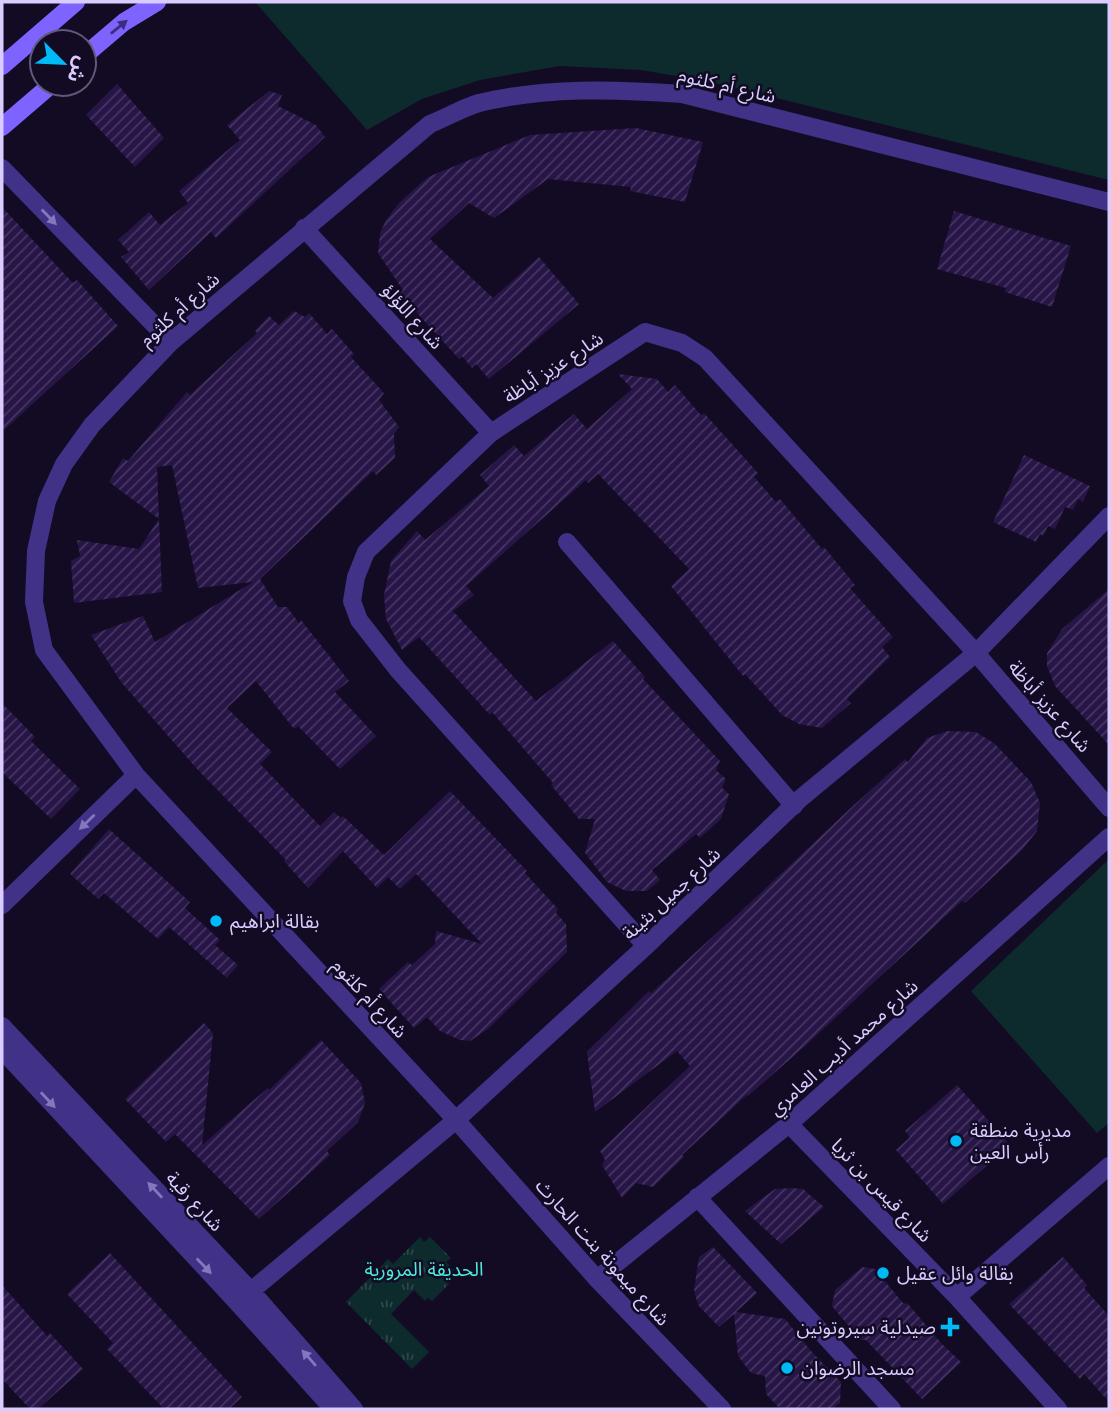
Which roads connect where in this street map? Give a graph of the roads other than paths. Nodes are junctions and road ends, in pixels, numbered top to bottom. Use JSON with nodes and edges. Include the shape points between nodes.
{"nodes":[{"id":1,"x":76,"y":2,"type":"edge"},
{"id":2,"x":157,"y":2,"type":"edge"},
{"id":3,"x":98,"y":44,"type":"edge"},
{"id":4,"x":2,"y":66,"type":"edge"},
{"id":5,"x":36,"y":98,"type":"edge"},
{"id":6,"x":2,"y":127,"type":"edge"},
{"id":7,"x":2,"y":168,"type":"edge"},
{"id":8,"x":1109,"y":202,"type":"edge"},
{"id":9,"x":304,"y":228,"type":"junction"},
{"id":10,"x":171,"y":342,"type":"junction"},
{"id":11,"x":491,"y":433,"type":"junction"},
{"id":12,"x":1109,"y":516,"type":"edge"},
{"id":13,"x":567,"y":542,"type":"dead end"},
{"id":14,"x":976,"y":653,"type":"junction"},
{"id":15,"x":136,"y":775,"type":"junction"},
{"id":16,"x":793,"y":806,"type":"junction"},
{"id":17,"x":1109,"y":808,"type":"edge"},
{"id":18,"x":1109,"y":837,"type":"edge"},
{"id":19,"x":2,"y":905,"type":"edge"},
{"id":20,"x":646,"y":946,"type":"junction"},
{"id":21,"x":2,"y":1026,"type":"edge"},
{"id":22,"x":2,"y":1050,"type":"edge"},
{"id":23,"x":456,"y":1120,"type":"junction"},
{"id":24,"x":789,"y":1124,"type":"junction"},
{"id":25,"x":1109,"y":1166,"type":"edge"},
{"id":26,"x":697,"y":1197,"type":"junction"},
{"id":27,"x":597,"y":1279,"type":"junction"},
{"id":28,"x":251,"y":1291,"type":"junction"},
{"id":29,"x":957,"y":1297,"type":"junction"},
{"id":30,"x":333,"y":1409,"type":"edge"},
{"id":31,"x":354,"y":1409,"type":"edge"},
{"id":32,"x":722,"y":1409,"type":"edge"},
{"id":33,"x":892,"y":1409,"type":"edge"},
{"id":34,"x":1058,"y":1409,"type":"edge"}],
"edges":[{"from":1,"to":4,"type":"main road"},
{"from":3,"to":2,"type":"main road","one_way":true},
{"from":5,"to":6,"type":"main road"},
{"from":7,"to":10,"type":"street","one_way":true},
{"from":8,"to":9,"type":"street","name":"شارع أم كلثوم","via":[[682,94],[610,89],[478,104],[430,124]]},
{"from":9,"to":10,"type":"street","name":"شارع أم كلثوم"},
{"from":9,"to":11,"type":"street","name":"شارع اللؤلؤ"},
{"from":10,"to":15,"type":"street","name":"شارع أم كلثوم","via":[[92,425],[64,464],[47,501],[36,551],[34,602],[44,650]]},
{"from":11,"to":14,"type":"street","name":"شارع عزيز أباظة","via":[[645,332],[682,343],[705,358]]},
{"from":11,"to":20,"type":"street","name":"شارع عزيز أباظة","via":[[366,552],[352,601],[359,620],[398,670]]},
{"from":12,"to":14,"type":"street","name":"شارع جميل بثينة"},
{"from":13,"to":16,"type":"street"},
{"from":14,"to":16,"type":"street","name":"شارع جميل بثينة"},
{"from":14,"to":17,"type":"street","name":"شارع عزيز أباظة"},
{"from":15,"to":19,"type":"street","one_way":true},
{"from":15,"to":23,"type":"street","name":"شارع أم كلثوم"},
{"from":16,"to":20,"type":"street","name":"شارع جميل بثينة"},
{"from":18,"to":24,"type":"street","name":"شارع محمد أديب العامري"},
{"from":20,"to":23,"type":"street","name":"شارع جميل بثينة"},
{"from":28,"to":21,"type":"street","name":"شارع رقية","one_way":true},
{"from":22,"to":30,"type":"street","name":"شارع رقية","one_way":true},
{"from":23,"to":27,"type":"street","name":"شارع ميمونة بنت الحارث"},
{"from":23,"to":28,"type":"street","name":"شارع جميل بثينة"},
{"from":24,"to":26,"type":"street","name":"شارع محمد أديب العامري"},
{"from":24,"to":29,"type":"street","name":"شارع قيس بن ثريا"},
{"from":25,"to":29,"type":"street"},
{"from":26,"to":27,"type":"street","name":"شارع محمد أديب العامري"},
{"from":26,"to":33,"type":"street"},
{"from":27,"to":32,"type":"street","name":"شارع ميمونة بنت الحارث"},
{"from":31,"to":28,"type":"street","name":"شارع رقية","one_way":true},
{"from":29,"to":34,"type":"street","name":"شارع قيس بن ثريا"}]}
